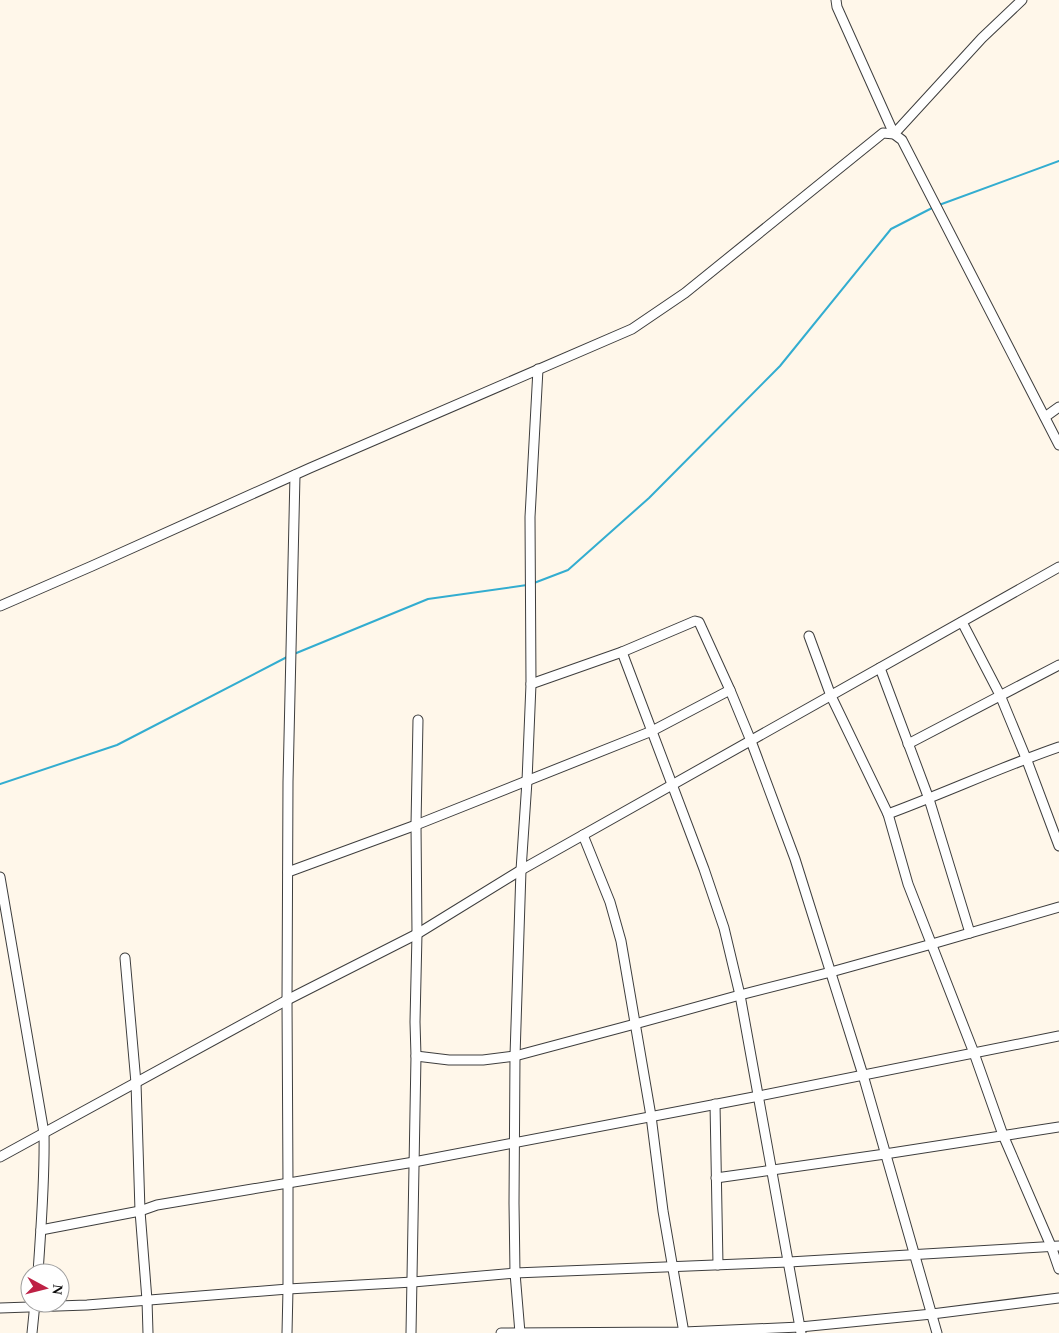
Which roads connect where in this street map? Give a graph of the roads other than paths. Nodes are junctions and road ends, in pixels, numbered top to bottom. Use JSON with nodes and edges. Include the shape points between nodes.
{"nodes":[{"id":1,"x":836,"y":0,"type":"edge"},
{"id":2,"x":1022,"y":0,"type":"edge"},
{"id":3,"x":894,"y":134,"type":"junction"},
{"id":4,"x":538,"y":369,"type":"junction"},
{"id":5,"x":1059,"y":407,"type":"edge"},
{"id":6,"x":1045,"y":417,"type":"junction"},
{"id":7,"x":1059,"y":445,"type":"edge"},
{"id":8,"x":295,"y":475,"type":"junction"},
{"id":9,"x":1059,"y":567,"type":"edge"},
{"id":10,"x":0,"y":606,"type":"edge"},
{"id":11,"x":962,"y":622,"type":"junction"},
{"id":12,"x":809,"y":636,"type":"dead end"},
{"id":13,"x":622,"y":652,"type":"junction"},
{"id":14,"x":1059,"y":665,"type":"edge"},
{"id":15,"x":880,"y":668,"type":"junction"},
{"id":16,"x":531,"y":684,"type":"junction"},
{"id":17,"x":730,"y":690,"type":"junction"},
{"id":18,"x":1000,"y":695,"type":"junction"},
{"id":19,"x":831,"y":696,"type":"junction"},
{"id":20,"x":418,"y":720,"type":"dead end"},
{"id":21,"x":652,"y":731,"type":"junction"},
{"id":22,"x":751,"y":740,"type":"junction"},
{"id":23,"x":908,"y":744,"type":"junction"},
{"id":24,"x":1059,"y":747,"type":"edge"},
{"id":25,"x":1026,"y":758,"type":"junction"},
{"id":26,"x":527,"y":781,"type":"junction"},
{"id":27,"x":672,"y":785,"type":"junction"},
{"id":28,"x":929,"y":799,"type":"junction"},
{"id":29,"x":888,"y":814,"type":"junction"},
{"id":30,"x":416,"y":825,"type":"junction"},
{"id":31,"x":583,"y":835,"type":"junction"},
{"id":32,"x":1059,"y":846,"type":"edge"},
{"id":33,"x":521,"y":870,"type":"junction"},
{"id":34,"x":288,"y":872,"type":"junction"},
{"id":35,"x":0,"y":876,"type":"edge"},
{"id":36,"x":1059,"y":906,"type":"edge"},
{"id":37,"x":970,"y":933,"type":"junction"},
{"id":38,"x":417,"y":934,"type":"junction"},
{"id":39,"x":932,"y":944,"type":"junction"},
{"id":40,"x":125,"y":958,"type":"dead end"},
{"id":41,"x":831,"y":972,"type":"junction"},
{"id":42,"x":740,"y":994,"type":"junction"},
{"id":43,"x":287,"y":1000,"type":"junction"},
{"id":44,"x":634,"y":1024,"type":"junction"},
{"id":45,"x":1059,"y":1036,"type":"edge"},
{"id":46,"x":974,"y":1053,"type":"junction"},
{"id":47,"x":416,"y":1056,"type":"junction"},
{"id":48,"x":516,"y":1056,"type":"junction"},
{"id":49,"x":863,"y":1076,"type":"junction"},
{"id":50,"x":136,"y":1083,"type":"junction"},
{"id":51,"x":759,"y":1096,"type":"junction"},
{"id":52,"x":715,"y":1104,"type":"junction"},
{"id":53,"x":651,"y":1116,"type":"junction"},
{"id":54,"x":1059,"y":1127,"type":"edge"},
{"id":55,"x":44,"y":1133,"type":"junction"},
{"id":56,"x":1003,"y":1135,"type":"junction"},
{"id":57,"x":515,"y":1143,"type":"junction"},
{"id":58,"x":885,"y":1154,"type":"junction"},
{"id":59,"x":0,"y":1157,"type":"edge"},
{"id":60,"x":414,"y":1162,"type":"junction"},
{"id":61,"x":772,"y":1170,"type":"junction"},
{"id":62,"x":716,"y":1178,"type":"junction"},
{"id":63,"x":288,"y":1183,"type":"junction"},
{"id":64,"x":140,"y":1211,"type":"junction"},
{"id":65,"x":41,"y":1230,"type":"junction"},
{"id":66,"x":1055,"y":1246,"type":"edge"},
{"id":67,"x":916,"y":1255,"type":"junction"},
{"id":68,"x":789,"y":1262,"type":"junction"},
{"id":69,"x":39,"y":1263,"type":"edge"},
{"id":70,"x":718,"y":1265,"type":"junction"},
{"id":71,"x":674,"y":1267,"type":"junction"},
{"id":72,"x":1059,"y":1269,"type":"edge"},
{"id":73,"x":515,"y":1273,"type":"junction"},
{"id":74,"x":413,"y":1282,"type":"junction"},
{"id":75,"x":288,"y":1289,"type":"junction"},
{"id":76,"x":1059,"y":1298,"type":"edge"},
{"id":77,"x":147,"y":1300,"type":"junction"},
{"id":78,"x":70,"y":1305,"type":"edge"},
{"id":79,"x":20,"y":1306,"type":"edge"},
{"id":80,"x":0,"y":1308,"type":"edge"},
{"id":81,"x":34,"y":1313,"type":"edge"},
{"id":82,"x":932,"y":1314,"type":"junction"},
{"id":83,"x":801,"y":1330,"type":"edge"},
{"id":84,"x":684,"y":1332,"type":"edge"},
{"id":85,"x":32,"y":1333,"type":"edge"},
{"id":86,"x":148,"y":1333,"type":"edge"},
{"id":87,"x":286,"y":1333,"type":"edge"},
{"id":88,"x":411,"y":1333,"type":"edge"},
{"id":89,"x":501,"y":1333,"type":"edge"},
{"id":90,"x":520,"y":1333,"type":"edge"},
{"id":91,"x":937,"y":1333,"type":"edge"}],
"edges":[{"from":1,"to":3,"type":"street"},
{"from":2,"to":3,"type":"street","via":[[982,38]]},
{"from":3,"to":4,"type":"street","via":[[883,133],[685,293],[632,329]]},
{"from":3,"to":6,"type":"street","via":[[902,140]]},
{"from":4,"to":8,"type":"street"},
{"from":4,"to":16,"type":"street","via":[[530,516]]},
{"from":5,"to":6,"type":"street"},
{"from":6,"to":7,"type":"street"},
{"from":8,"to":10,"type":"street"},
{"from":8,"to":34,"type":"street"},
{"from":9,"to":11,"type":"street"},
{"from":11,"to":15,"type":"street"},
{"from":11,"to":18,"type":"street"},
{"from":12,"to":19,"type":"street"},
{"from":13,"to":16,"type":"street"},
{"from":13,"to":17,"type":"street","via":[[700,622]]},
{"from":13,"to":21,"type":"street"},
{"from":14,"to":18,"type":"street"},
{"from":15,"to":19,"type":"street"},
{"from":15,"to":23,"type":"street"},
{"from":16,"to":26,"type":"street"},
{"from":17,"to":21,"type":"street"},
{"from":17,"to":22,"type":"street"},
{"from":18,"to":23,"type":"street"},
{"from":18,"to":25,"type":"street"},
{"from":19,"to":22,"type":"street"},
{"from":19,"to":29,"type":"street"},
{"from":20,"to":30,"type":"street"},
{"from":21,"to":26,"type":"street"},
{"from":21,"to":27,"type":"street"},
{"from":22,"to":27,"type":"street"},
{"from":22,"to":41,"type":"street","via":[[795,859]]},
{"from":23,"to":28,"type":"street"},
{"from":24,"to":25,"type":"street"},
{"from":25,"to":28,"type":"street"},
{"from":25,"to":32,"type":"street"},
{"from":26,"to":30,"type":"street"},
{"from":26,"to":33,"type":"street"},
{"from":27,"to":31,"type":"street"},
{"from":27,"to":42,"type":"street","via":[[724,928]]},
{"from":28,"to":29,"type":"street"},
{"from":28,"to":37,"type":"street"},
{"from":29,"to":39,"type":"street","via":[[908,884]]},
{"from":30,"to":34,"type":"street"},
{"from":30,"to":38,"type":"street"},
{"from":31,"to":33,"type":"street"},
{"from":31,"to":44,"type":"street","via":[[610,902]]},
{"from":33,"to":38,"type":"street"},
{"from":33,"to":48,"type":"street"},
{"from":34,"to":43,"type":"street"},
{"from":35,"to":55,"type":"street"},
{"from":36,"to":37,"type":"street"},
{"from":37,"to":39,"type":"street"},
{"from":38,"to":43,"type":"street"},
{"from":38,"to":47,"type":"street"},
{"from":39,"to":41,"type":"street"},
{"from":39,"to":46,"type":"street"},
{"from":40,"to":50,"type":"street"},
{"from":41,"to":42,"type":"street"},
{"from":41,"to":49,"type":"street"},
{"from":42,"to":44,"type":"street"},
{"from":42,"to":51,"type":"street"},
{"from":43,"to":50,"type":"street"},
{"from":43,"to":63,"type":"street"},
{"from":44,"to":48,"type":"street"},
{"from":44,"to":53,"type":"street"},
{"from":45,"to":46,"type":"street"},
{"from":46,"to":49,"type":"street"},
{"from":46,"to":56,"type":"street"},
{"from":47,"to":48,"type":"street","via":[[458,1060]]},
{"from":47,"to":60,"type":"street"},
{"from":48,"to":57,"type":"street"},
{"from":49,"to":51,"type":"street"},
{"from":49,"to":58,"type":"street"},
{"from":50,"to":55,"type":"street"},
{"from":50,"to":64,"type":"street"},
{"from":51,"to":52,"type":"street"},
{"from":51,"to":61,"type":"street"},
{"from":52,"to":53,"type":"street"},
{"from":52,"to":62,"type":"street"},
{"from":53,"to":57,"type":"street"},
{"from":53,"to":71,"type":"street"},
{"from":54,"to":56,"type":"street"},
{"from":55,"to":59,"type":"street"},
{"from":55,"to":65,"type":"street"},
{"from":56,"to":58,"type":"street"},
{"from":56,"to":66,"type":"street"},
{"from":57,"to":60,"type":"street"},
{"from":57,"to":73,"type":"street"},
{"from":58,"to":61,"type":"street"},
{"from":58,"to":67,"type":"street"},
{"from":60,"to":63,"type":"street"},
{"from":60,"to":74,"type":"street"},
{"from":61,"to":62,"type":"street"},
{"from":61,"to":68,"type":"street"},
{"from":62,"to":70,"type":"street"},
{"from":63,"to":64,"type":"street","via":[[157,1205]]},
{"from":63,"to":75,"type":"street"},
{"from":64,"to":65,"type":"street"},
{"from":64,"to":77,"type":"street"},
{"from":65,"to":69,"type":"street"},
{"from":66,"to":67,"type":"street"},
{"from":66,"to":72,"type":"street"},
{"from":67,"to":68,"type":"street"},
{"from":67,"to":82,"type":"street"},
{"from":68,"to":70,"type":"street"},
{"from":68,"to":83,"type":"street"},
{"from":70,"to":71,"type":"street"},
{"from":71,"to":73,"type":"street"},
{"from":71,"to":84,"type":"street"},
{"from":73,"to":74,"type":"street"},
{"from":73,"to":90,"type":"street"},
{"from":74,"to":75,"type":"street"},
{"from":74,"to":88,"type":"street"},
{"from":75,"to":77,"type":"street"},
{"from":75,"to":87,"type":"street"},
{"from":76,"to":82,"type":"street"},
{"from":77,"to":78,"type":"street"},
{"from":77,"to":86,"type":"street"},
{"from":79,"to":80,"type":"street"},
{"from":81,"to":85,"type":"street"},
{"from":82,"to":83,"type":"street"},
{"from":82,"to":91,"type":"street"},
{"from":83,"to":84,"type":"street"},
{"from":84,"to":90,"type":"street"},
{"from":89,"to":90,"type":"street"}]}
